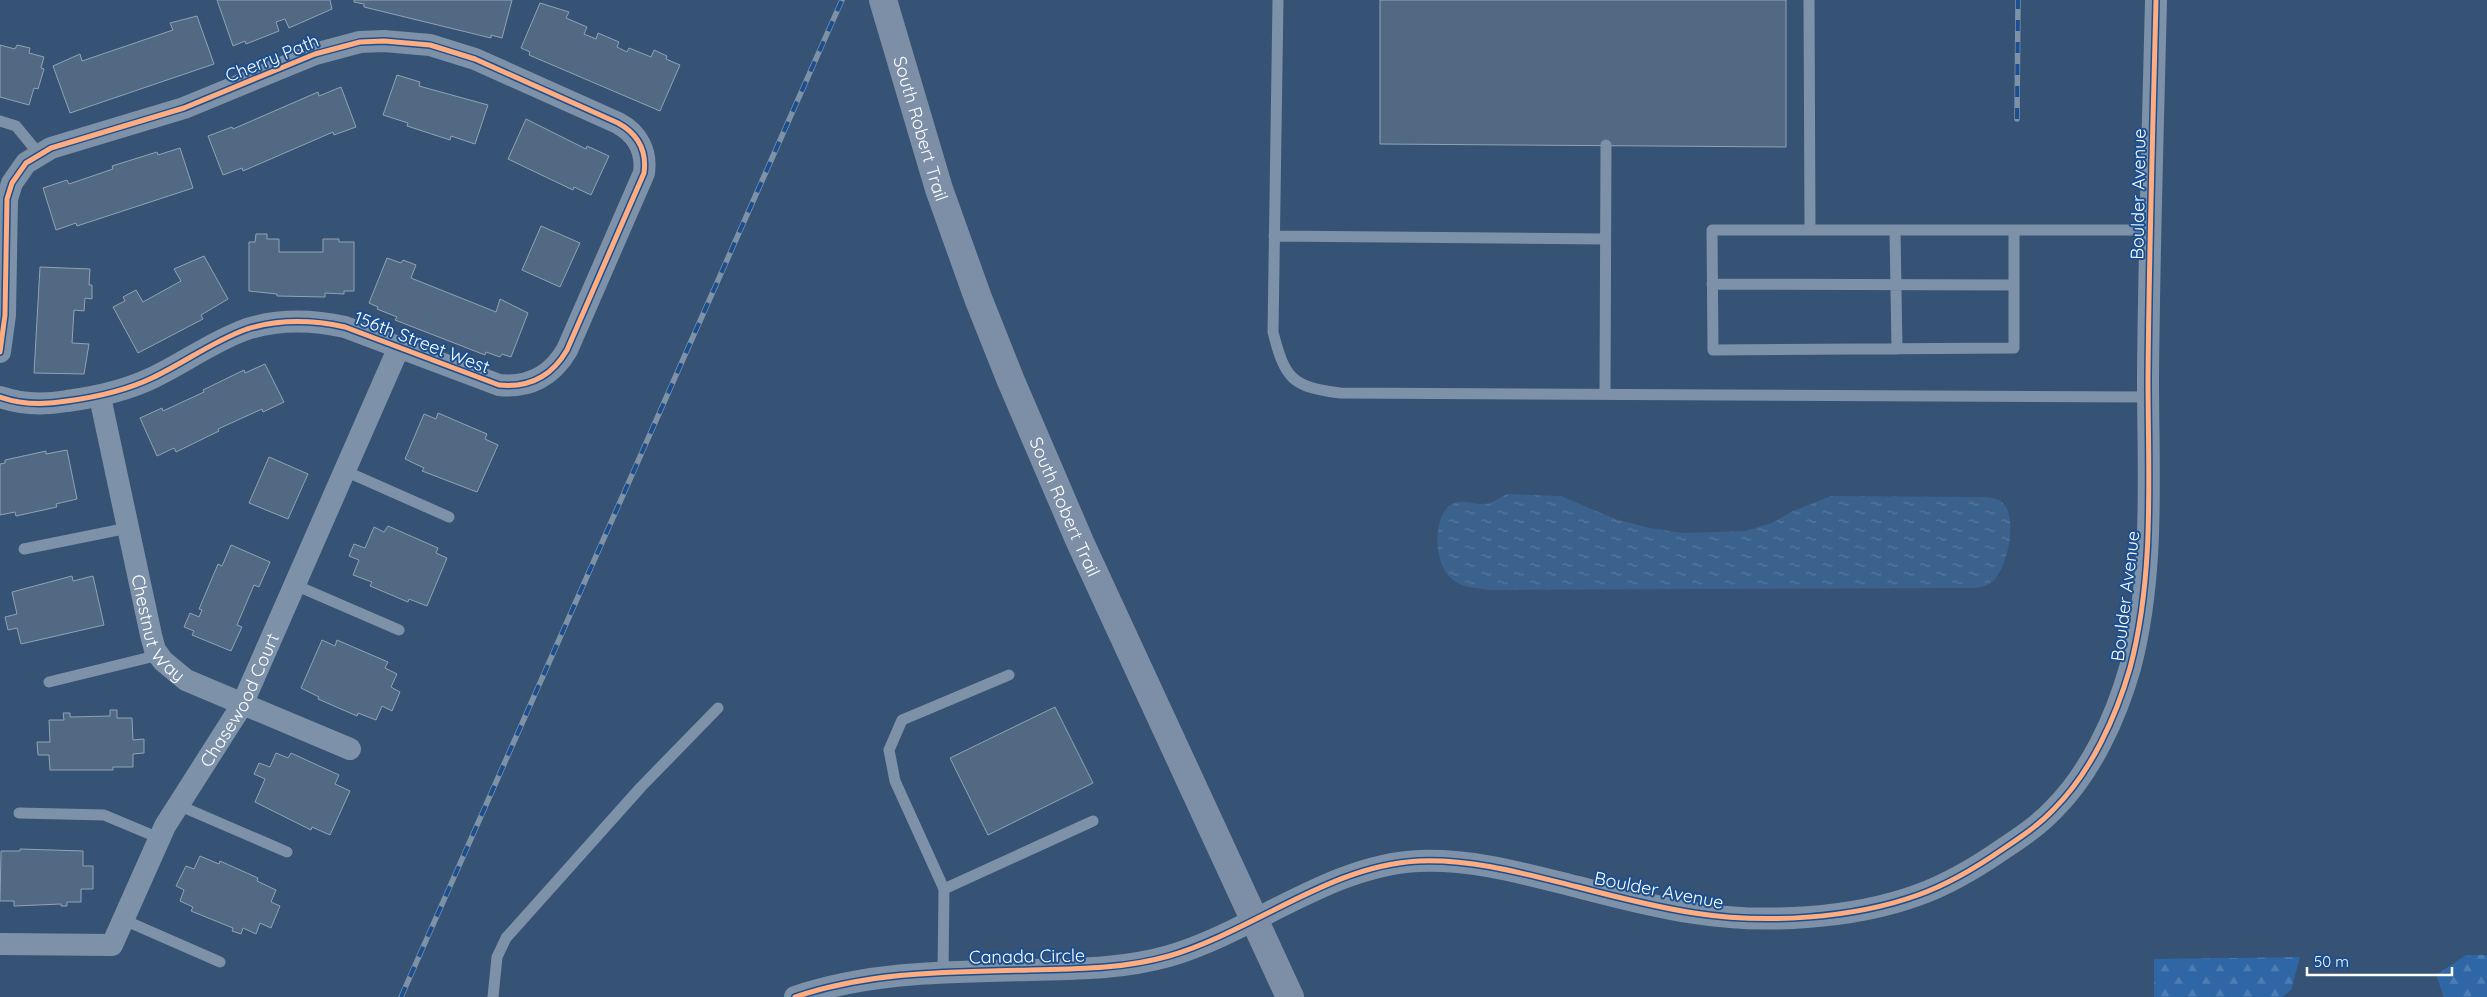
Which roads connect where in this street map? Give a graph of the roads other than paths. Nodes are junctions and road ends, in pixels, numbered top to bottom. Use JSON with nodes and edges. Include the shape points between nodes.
{"nodes":[{"id":1,"x":883,"y":0,"type":"edge"},
{"id":2,"x":1278,"y":0,"type":"edge"},
{"id":3,"x":1809,"y":0,"type":"edge"},
{"id":4,"x":2156,"y":0,"type":"edge"},
{"id":5,"x":0,"y":122,"type":"edge"},
{"id":6,"x":1606,"y":145,"type":"dead end"},
{"id":7,"x":39,"y":154,"type":"junction"},
{"id":8,"x":1810,"y":230,"type":"junction"},
{"id":9,"x":1895,"y":230,"type":"junction"},
{"id":10,"x":2150,"y":230,"type":"junction"},
{"id":11,"x":2014,"y":231,"type":"junction"},
{"id":12,"x":1274,"y":236,"type":"junction"},
{"id":13,"x":1606,"y":239,"type":"junction"},
{"id":14,"x":1712,"y":284,"type":"junction"},
{"id":15,"x":1895,"y":284,"type":"junction"},
{"id":16,"x":2014,"y":285,"type":"junction"},
{"id":17,"x":399,"y":347,"type":"junction"},
{"id":18,"x":1896,"y":349,"type":"junction"},
{"id":19,"x":0,"y":352,"type":"edge"},
{"id":20,"x":523,"y":385,"type":"joint"},
{"id":21,"x":1604,"y":394,"type":"junction"},
{"id":22,"x":0,"y":397,"type":"edge"},
{"id":23,"x":100,"y":397,"type":"junction"},
{"id":24,"x":2148,"y":397,"type":"junction"},
{"id":25,"x":344,"y":471,"type":"junction"},
{"id":26,"x":449,"y":517,"type":"dead end"},
{"id":27,"x":128,"y":528,"type":"junction"},
{"id":28,"x":24,"y":549,"type":"dead end"},
{"id":29,"x":295,"y":585,"type":"junction"},
{"id":30,"x":399,"y":630,"type":"dead end"},
{"id":31,"x":159,"y":655,"type":"junction"},
{"id":32,"x":1009,"y":674,"type":"dead end"},
{"id":33,"x":49,"y":682,"type":"dead end"},
{"id":34,"x":242,"y":705,"type":"junction"},
{"id":35,"x":718,"y":708,"type":"dead end"},
{"id":36,"x":350,"y":749,"type":"dead end"},
{"id":37,"x":178,"y":805,"type":"junction"},
{"id":38,"x":19,"y":813,"type":"dead end"},
{"id":39,"x":1093,"y":821,"type":"dead end"},
{"id":40,"x":160,"y":838,"type":"junction"},
{"id":41,"x":287,"y":852,"type":"dead end"},
{"id":42,"x":944,"y":889,"type":"junction"},
{"id":43,"x":124,"y":920,"type":"junction"},
{"id":44,"x":1254,"y":922,"type":"junction"},
{"id":45,"x":0,"y":944,"type":"edge"},
{"id":46,"x":220,"y":962,"type":"dead end"},
{"id":47,"x":943,"y":972,"type":"junction"},
{"id":48,"x":493,"y":997,"type":"edge"},
{"id":49,"x":795,"y":997,"type":"edge"},
{"id":50,"x":1290,"y":997,"type":"edge"}],
"edges":[{"from":1,"to":44,"type":"main road","name":"South Robert Trail","via":[[939,190],[1008,372],[1080,542]]},
{"from":2,"to":12,"type":"lane"},
{"from":3,"to":8,"type":"lane"},
{"from":4,"to":10,"type":"street","name":"Boulder Avenue"},
{"from":5,"to":7,"type":"lane","via":[[16,126]]},
{"from":6,"to":13,"type":"lane"},
{"from":7,"to":19,"type":"street","name":"Cherry Path","via":[[26,163],[9,190],[5,315]]},
{"from":7,"to":20,"type":"street","name":"Cherry Path","via":[[184,108],[337,46],[384,41],[430,45],[475,59],[618,123],[632,133],[642,147],[644,173],[561,360],[544,376]]},
{"from":8,"to":9,"type":"lane"},
{"from":8,"to":14,"type":"lane","via":[[1712,230]]},
{"from":9,"to":11,"type":"lane"},
{"from":9,"to":15,"type":"lane"},
{"from":10,"to":11,"type":"lane"},
{"from":10,"to":24,"type":"street","name":"Boulder Avenue"},
{"from":11,"to":16,"type":"lane"},
{"from":12,"to":13,"type":"lane"},
{"from":12,"to":21,"type":"lane","via":[[1273,332],[1279,355],[1297,383],[1312,390],[1340,394]]},
{"from":13,"to":21,"type":"lane"},
{"from":14,"to":15,"type":"lane"},
{"from":14,"to":18,"type":"lane","via":[[1713,350]]},
{"from":15,"to":16,"type":"lane"},
{"from":15,"to":18,"type":"lane"},
{"from":16,"to":18,"type":"lane","via":[[2014,348]]},
{"from":17,"to":20,"type":"street","name":"156th Street West","via":[[488,382]]},
{"from":17,"to":23,"type":"street","name":"156th Street West","via":[[325,323],[267,324],[230,336],[152,378]]},
{"from":17,"to":25,"type":"street","name":"Chasewood Court"},
{"from":21,"to":24,"type":"lane"},
{"from":22,"to":23,"type":"street","name":"156th Street West","via":[[16,403],[37,404]]},
{"from":23,"to":27,"type":"street","name":"Chestnut Way"},
{"from":24,"to":44,"type":"street","name":"Boulder Avenue","via":[[2149,510],[2144,588],[2129,672],[2116,708],[2090,760],[2055,809],[2029,832],[1957,878],[1918,896],[1878,907],[1796,917],[1730,918],[1680,910],[1497,866],[1423,861],[1392,863],[1364,870],[1334,881]]},
{"from":25,"to":26,"type":"lane"},
{"from":25,"to":29,"type":"street","name":"Chasewood Court"},
{"from":27,"to":28,"type":"lane"},
{"from":27,"to":31,"type":"street","name":"Chestnut Way","via":[[151,635]]},
{"from":29,"to":30,"type":"lane"},
{"from":29,"to":34,"type":"street","name":"Chasewood Court"},
{"from":31,"to":33,"type":"lane"},
{"from":31,"to":34,"type":"street","name":"Chestnut Way","via":[[186,680]]},
{"from":32,"to":42,"type":"lane","via":[[902,720],[889,750],[895,781]]},
{"from":34,"to":36,"type":"street","name":"Chestnut Way"},
{"from":34,"to":37,"type":"street","name":"Chasewood Court"},
{"from":35,"to":48,"type":"lane","via":[[641,787],[506,938],[497,957]]},
{"from":37,"to":40,"type":"street","name":"Chasewood Court"},
{"from":37,"to":41,"type":"lane"},
{"from":38,"to":40,"type":"lane","via":[[104,815]]},
{"from":39,"to":42,"type":"lane"},
{"from":40,"to":43,"type":"street","name":"Chasewood Court"},
{"from":42,"to":47,"type":"lane"},
{"from":43,"to":45,"type":"street","name":"Chasewood Court","via":[[112,945]]},
{"from":43,"to":46,"type":"lane"},
{"from":44,"to":47,"type":"street","name":"Canada Circle","via":[[1190,950],[1127,965]]},
{"from":44,"to":50,"type":"main road","name":"South Robert Trail"},
{"from":47,"to":49,"type":"street","name":"Canada Circle","via":[[874,977]]}]}
